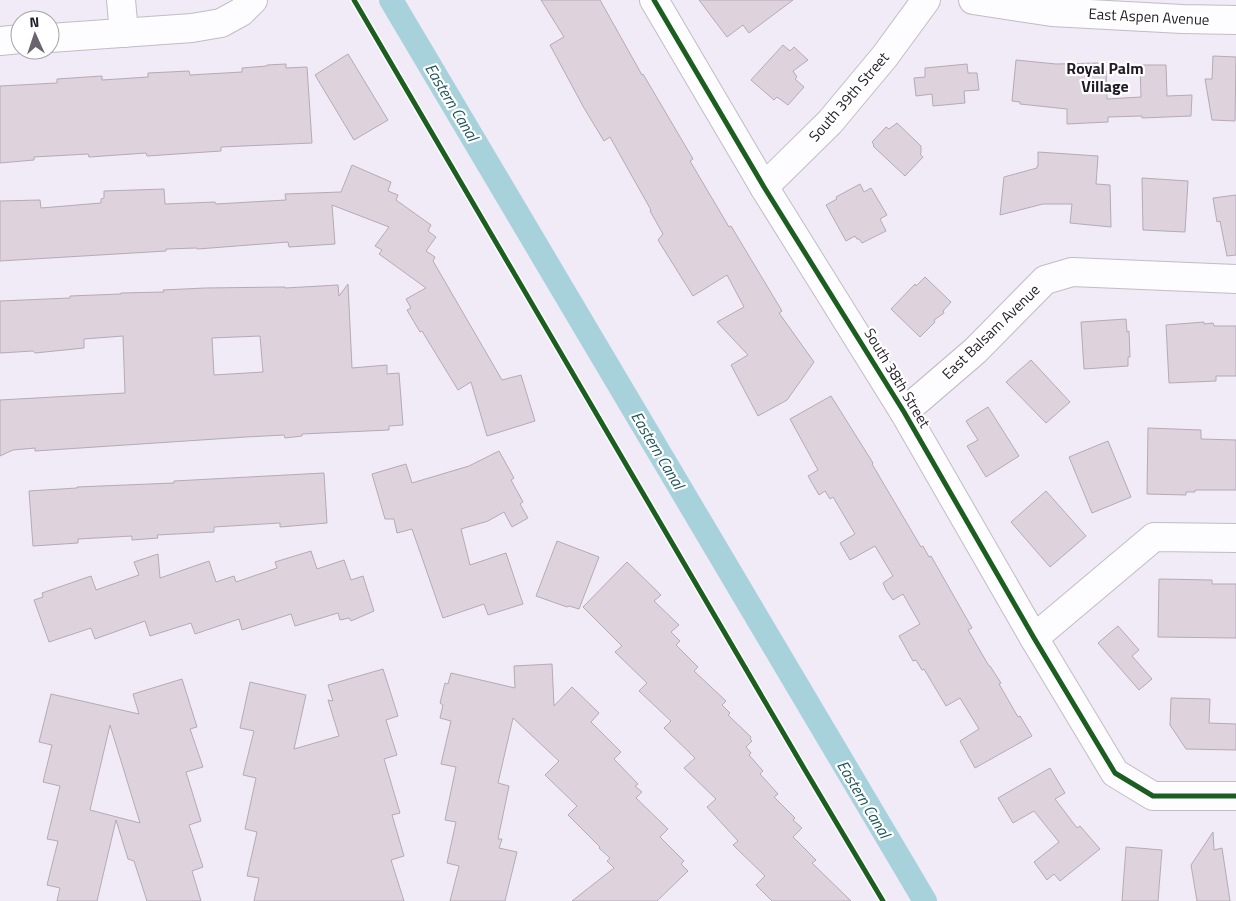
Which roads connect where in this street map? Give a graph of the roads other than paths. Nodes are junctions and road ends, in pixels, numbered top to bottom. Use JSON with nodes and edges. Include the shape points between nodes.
{"nodes":[{"id":1,"x":121,"y":0,"type":"edge"},
{"id":2,"x":253,"y":0,"type":"edge"},
{"id":3,"x":654,"y":0,"type":"edge"},
{"id":4,"x":926,"y":0,"type":"edge"},
{"id":5,"x":973,"y":0,"type":"edge"},
{"id":6,"x":1236,"y":20,"type":"edge"},
{"id":7,"x":124,"y":33,"type":"junction"},
{"id":8,"x":60,"y":37,"type":"edge"},
{"id":9,"x":764,"y":187,"type":"junction"},
{"id":10,"x":1236,"y":279,"type":"edge"},
{"id":11,"x":904,"y":412,"type":"junction"},
{"id":12,"x":1236,"y":538,"type":"edge"},
{"id":13,"x":1034,"y":638,"type":"junction"},
{"id":14,"x":1236,"y":796,"type":"edge"}],
"edges":[{"from":1,"to":7,"type":"street"},
{"from":2,"to":7,"type":"street","via":[[241,12],[221,23]]},
{"from":3,"to":9,"type":"street","name":"South 38th Street"},
{"from":4,"to":9,"type":"street","name":"South 39th Street","via":[[830,122]]},
{"from":5,"to":6,"type":"street","name":"East Aspen Avenue","via":[[1052,12]]},
{"from":7,"to":8,"type":"street"},
{"from":9,"to":11,"type":"street","name":"South 38th Street"},
{"from":10,"to":11,"type":"street","name":"East Balsam Avenue","via":[[1072,272],[1045,280],[974,351]]},
{"from":11,"to":13,"type":"street","name":"South 38th Street"},
{"from":12,"to":13,"type":"street","via":[[1154,537]]},
{"from":13,"to":14,"type":"street","name":"South 38th Street","via":[[1115,773],[1153,796]]}]}
